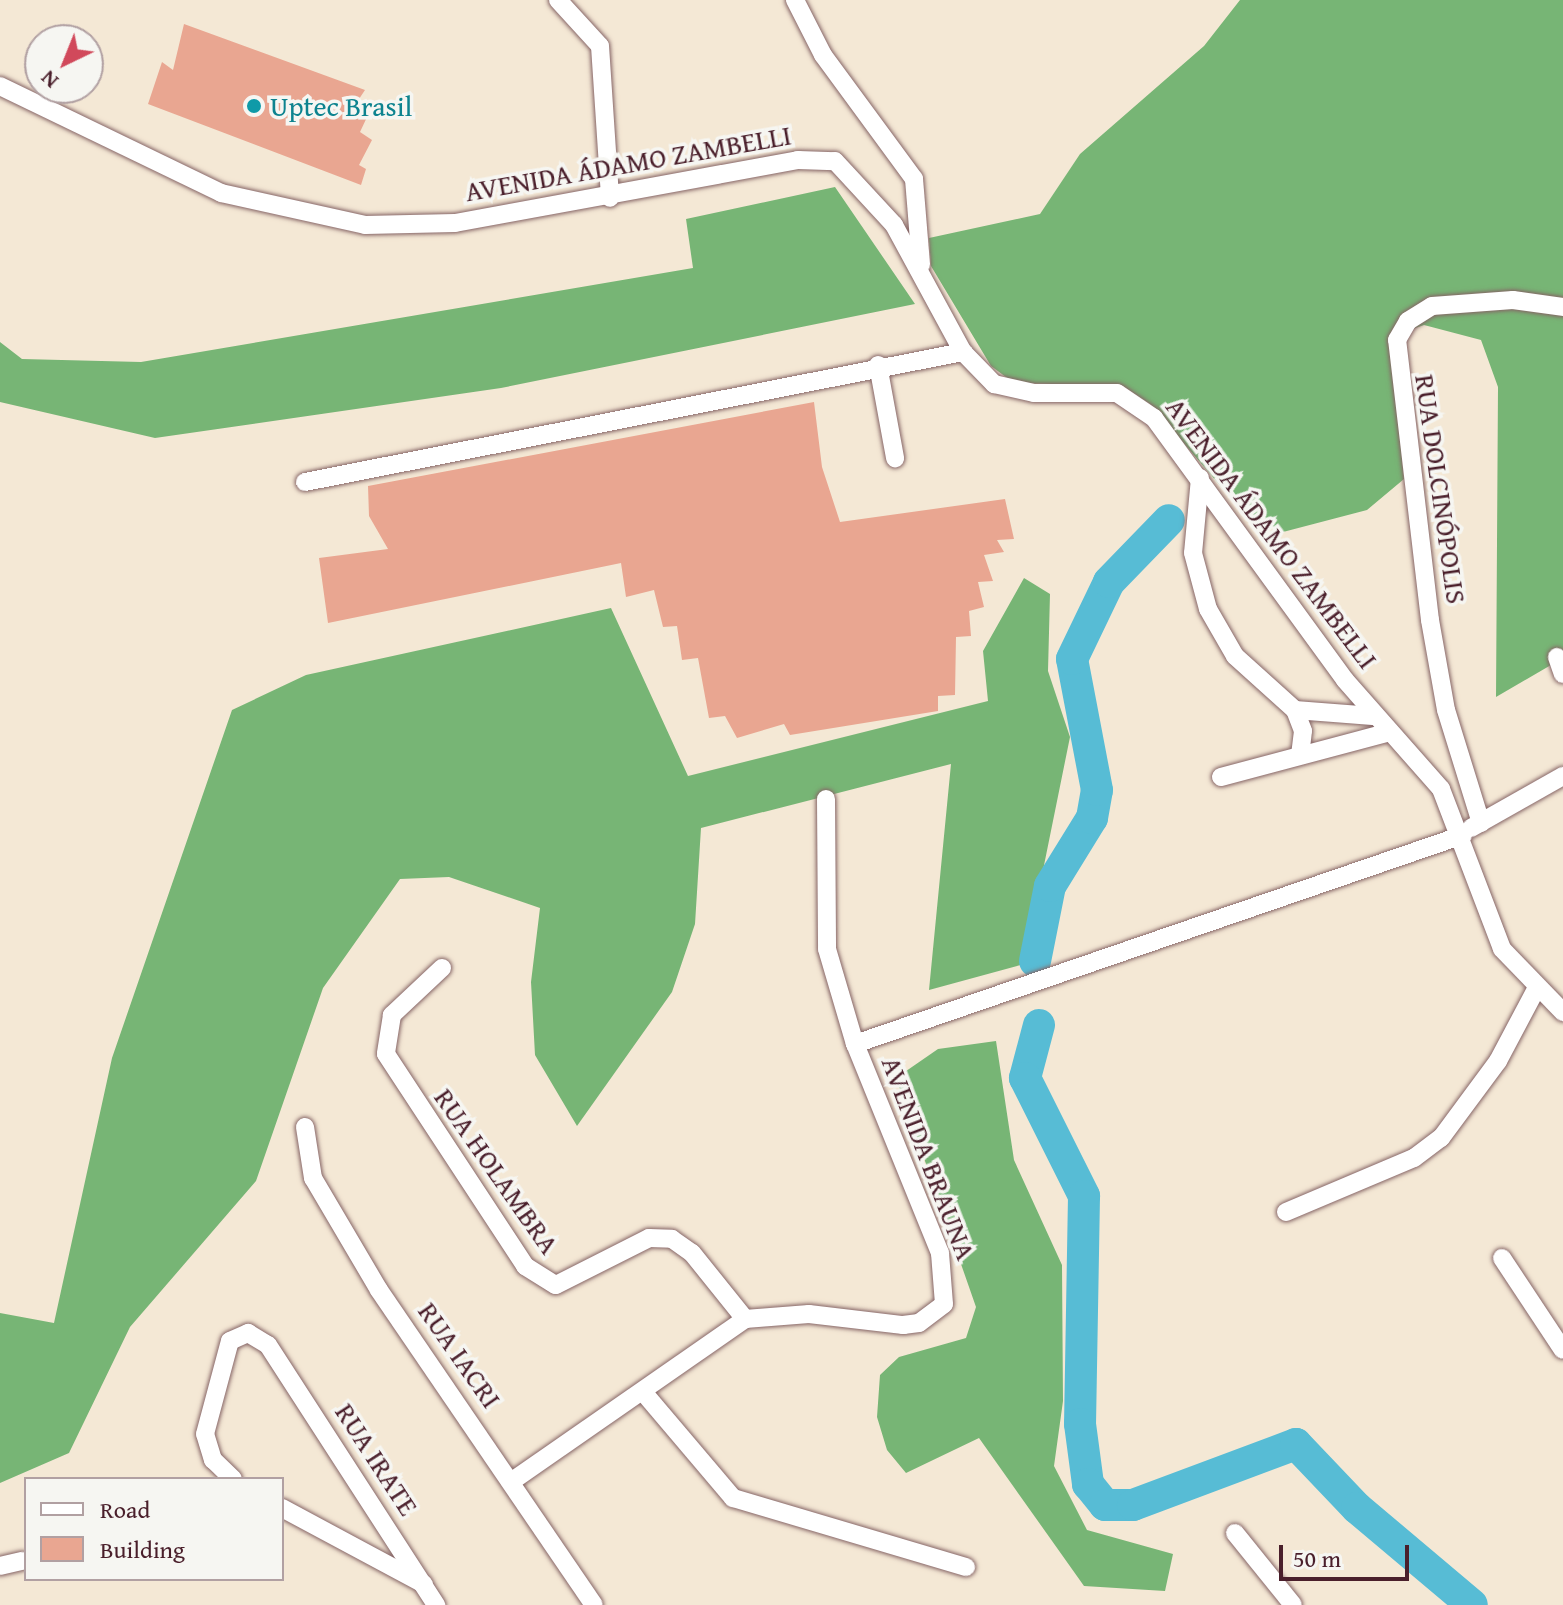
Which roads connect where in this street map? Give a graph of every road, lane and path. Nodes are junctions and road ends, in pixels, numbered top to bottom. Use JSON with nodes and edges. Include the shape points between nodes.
{"nodes":[{"id":1,"x":558,"y":0,"type":"edge"},
{"id":2,"x":795,"y":0,"type":"edge"},
{"id":3,"x":0,"y":86,"type":"edge"},
{"id":4,"x":610,"y":198,"type":"junction"},
{"id":5,"x":921,"y":265,"type":"junction"},
{"id":6,"x":1563,"y":307,"type":"edge"},
{"id":7,"x":963,"y":352,"type":"junction"},
{"id":8,"x":878,"y":365,"type":"junction"},
{"id":9,"x":895,"y":458,"type":"dead end"},
{"id":10,"x":1200,"y":478,"type":"junction"},
{"id":11,"x":305,"y":482,"type":"dead end"},
{"id":12,"x":1295,"y":710,"type":"junction"},
{"id":13,"x":1373,"y":716,"type":"junction"},
{"id":14,"x":1386,"y":733,"type":"junction"},
{"id":15,"x":1300,"y":754,"type":"junction"},
{"id":16,"x":1563,"y":776,"type":"edge"},
{"id":17,"x":1221,"y":777,"type":"dead end"},
{"id":18,"x":826,"y":799,"type":"dead end"},
{"id":19,"x":1481,"y":823,"type":"junction"},
{"id":20,"x":1463,"y":834,"type":"junction"},
{"id":21,"x":442,"y":968,"type":"dead end"},
{"id":22,"x":1535,"y":991,"type":"junction"},
{"id":23,"x":1563,"y":1012,"type":"edge"},
{"id":24,"x":855,"y":1044,"type":"junction"},
{"id":25,"x":305,"y":1127,"type":"dead end"},
{"id":26,"x":1286,"y":1212,"type":"dead end"},
{"id":27,"x":1502,"y":1258,"type":"dead end"},
{"id":28,"x":745,"y":1319,"type":"junction"},
{"id":29,"x":1563,"y":1350,"type":"edge"},
{"id":30,"x":644,"y":1393,"type":"junction"},
{"id":31,"x":231,"y":1477,"type":"edge"},
{"id":32,"x":515,"y":1479,"type":"junction"},
{"id":33,"x":284,"y":1509,"type":"edge"},
{"id":34,"x":1235,"y":1533,"type":"dead end"},
{"id":35,"x":22,"y":1561,"type":"dead end"},
{"id":36,"x":0,"y":1566,"type":"edge"},
{"id":37,"x":966,"y":1567,"type":"dead end"},
{"id":38,"x":426,"y":1586,"type":"junction"},
{"id":39,"x":436,"y":1605,"type":"edge"},
{"id":40,"x":594,"y":1605,"type":"edge"},
{"id":41,"x":1293,"y":1605,"type":"edge"}],
"edges":[{"from":1,"to":4,"type":"street","via":[[600,46]]},
{"from":2,"to":5,"type":"street","via":[[823,55],[914,179]]},
{"from":3,"to":4,"type":"street","name":"AVENIDA ÁDAMO ZAMBELLI","via":[[202,186],[306,214],[404,227]]},
{"from":4,"to":5,"type":"street","name":"AVENIDA ÁDAMO ZAMBELLI","via":[[823,158],[859,179]]},
{"from":5,"to":7,"type":"street","name":"AVENIDA ÁDAMO ZAMBELLI"},
{"from":6,"to":19,"type":"street","name":"RUA DOLCINÓPOLIS","via":[[1513,300],[1432,306],[1408,321],[1397,340],[1430,620],[1446,710]]},
{"from":7,"to":8,"type":"street"},
{"from":7,"to":10,"type":"street","name":"AVENIDA ÁDAMO ZAMBELLI","via":[[1005,389],[1130,398]]},
{"from":8,"to":9,"type":"street"},
{"from":8,"to":11,"type":"street"},
{"from":10,"to":12,"type":"street","via":[[1193,553],[1208,609],[1235,656]]},
{"from":10,"to":13,"type":"street","name":"AVENIDA ÁDAMO ZAMBELLI"},
{"from":12,"to":13,"type":"street"},
{"from":12,"to":15,"type":"street","via":[[1303,731]]},
{"from":13,"to":14,"type":"street","name":"AVENIDA ÁDAMO ZAMBELLI"},
{"from":14,"to":15,"type":"street"},
{"from":14,"to":20,"type":"street","name":"AVENIDA ÁDAMO ZAMBELLI","via":[[1420,759]]},
{"from":15,"to":17,"type":"street"},
{"from":16,"to":19,"type":"street","name":"AVENIDA BRAUNA"},
{"from":18,"to":24,"type":"street","via":[[827,949]]},
{"from":19,"to":20,"type":"street","name":"AVENIDA BRAUNA"},
{"from":20,"to":22,"type":"street","name":"AVENIDA ÁDAMO ZAMBELLI","via":[[1502,949]]},
{"from":20,"to":24,"type":"street","name":"AVENIDA BRAUNA"},
{"from":21,"to":28,"type":"street","name":"RUA HOLAMBRA","via":[[392,1015],[386,1054],[525,1266],[556,1285],[649,1238],[672,1239]]},
{"from":22,"to":23,"type":"street","name":"AVENIDA ÁDAMO ZAMBELLI"},
{"from":22,"to":26,"type":"street","via":[[1498,1061],[1441,1138],[1414,1158]]},
{"from":24,"to":28,"type":"street","name":"AVENIDA BRAUNA","via":[[940,1253],[944,1304],[919,1323],[903,1325],[809,1314]]},
{"from":25,"to":32,"type":"street","name":"RUA IACRI","via":[[313,1178],[330,1208]]},
{"from":27,"to":29,"type":"street"},
{"from":28,"to":30,"type":"street"},
{"from":30,"to":32,"type":"street"},
{"from":30,"to":37,"type":"street","via":[[733,1498]]},
{"from":31,"to":38,"type":"street","name":"RUA IRATE","via":[[213,1460],[205,1434],[236,1335],[248,1333],[268,1345]]},
{"from":32,"to":40,"type":"street","name":"RUA IACRI"},
{"from":33,"to":38,"type":"street"},
{"from":34,"to":41,"type":"street"},
{"from":35,"to":36,"type":"street"},
{"from":38,"to":39,"type":"street","name":"RUA IRATE"}]}
